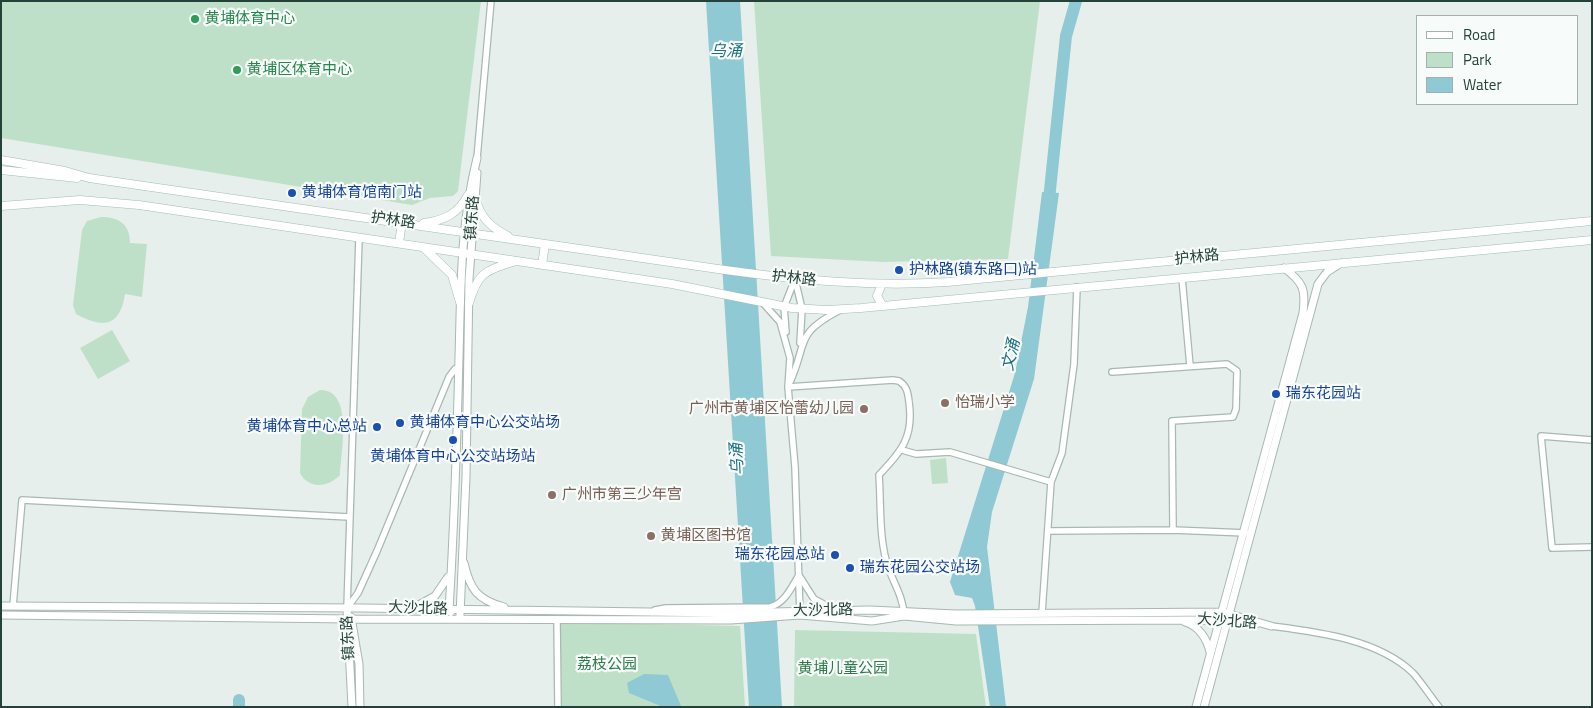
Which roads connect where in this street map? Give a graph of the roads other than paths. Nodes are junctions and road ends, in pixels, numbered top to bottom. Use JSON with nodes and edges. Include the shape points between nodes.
{"nodes":[{"id":1,"x":492,"y":1,"type":"edge"},
{"id":2,"x":477,"y":158,"type":"joint"},
{"id":3,"x":1,"y":160,"type":"edge"},
{"id":4,"x":1,"y":170,"type":"edge"},
{"id":5,"x":90,"y":178,"type":"junction"},
{"id":6,"x":471,"y":196,"type":"junction"},
{"id":7,"x":3,"y":205,"type":"edge"},
{"id":8,"x":1592,"y":221,"type":"edge"},
{"id":9,"x":402,"y":222,"type":"junction"},
{"id":10,"x":414,"y":224,"type":"junction"},
{"id":11,"x":468,"y":232,"type":"junction"},
{"id":12,"x":360,"y":238,"type":"junction"},
{"id":13,"x":514,"y":239,"type":"junction"},
{"id":14,"x":1592,"y":240,"type":"edge"},
{"id":15,"x":398,"y":243,"type":"junction"},
{"id":16,"x":545,"y":244,"type":"junction"},
{"id":17,"x":423,"y":247,"type":"junction"},
{"id":18,"x":461,"y":253,"type":"junction"},
{"id":19,"x":471,"y":254,"type":"junction"},
{"id":20,"x":515,"y":261,"type":"junction"},
{"id":21,"x":1342,"y":263,"type":"junction"},
{"id":22,"x":542,"y":265,"type":"junction"},
{"id":23,"x":1284,"y":268,"type":"junction"},
{"id":24,"x":1182,"y":278,"type":"junction"},
{"id":25,"x":795,"y":279,"type":"junction"},
{"id":26,"x":882,"y":284,"type":"junction"},
{"id":27,"x":1077,"y":287,"type":"junction"},
{"id":28,"x":460,"y":302,"type":"junction"},
{"id":29,"x":469,"y":303,"type":"junction"},
{"id":30,"x":764,"y":303,"type":"junction"},
{"id":31,"x":882,"y":306,"type":"junction"},
{"id":32,"x":784,"y":307,"type":"junction"},
{"id":33,"x":802,"y":309,"type":"junction"},
{"id":34,"x":842,"y":309,"type":"junction"},
{"id":35,"x":786,"y":342,"type":"junction"},
{"id":36,"x":799,"y":350,"type":"junction"},
{"id":37,"x":1190,"y":366,"type":"junction"},
{"id":38,"x":459,"y":368,"type":"junction"},
{"id":39,"x":1112,"y":372,"type":"dead end"},
{"id":40,"x":788,"y":387,"type":"junction"},
{"id":41,"x":1592,"y":440,"type":"edge"},
{"id":42,"x":902,"y":450,"type":"junction"},
{"id":43,"x":1051,"y":482,"type":"junction"},
{"id":44,"x":349,"y":517,"type":"junction"},
{"id":45,"x":1173,"y":530,"type":"junction"},
{"id":46,"x":1048,"y":531,"type":"junction"},
{"id":47,"x":1243,"y":533,"type":"junction"},
{"id":48,"x":1252,"y":535,"type":"junction"},
{"id":49,"x":1592,"y":546,"type":"edge"},
{"id":50,"x":451,"y":553,"type":"junction"},
{"id":51,"x":462,"y":553,"type":"junction"},
{"id":52,"x":451,"y":562,"type":"junction"},
{"id":53,"x":799,"y":575,"type":"junction"},
{"id":54,"x":1,"y":606,"type":"edge"},
{"id":55,"x":13,"y":606,"type":"junction"},
{"id":56,"x":347,"y":608,"type":"junction"},
{"id":57,"x":412,"y":609,"type":"junction"},
{"id":58,"x":512,"y":610,"type":"junction"},
{"id":59,"x":738,"y":610,"type":"junction"},
{"id":60,"x":449,"y":611,"type":"junction"},
{"id":61,"x":461,"y":611,"type":"junction"},
{"id":62,"x":837,"y":611,"type":"junction"},
{"id":63,"x":1222,"y":612,"type":"junction"},
{"id":64,"x":1230,"y":612,"type":"junction"},
{"id":65,"x":800,"y":613,"type":"junction"},
{"id":66,"x":904,"y":613,"type":"junction"},
{"id":67,"x":784,"y":614,"type":"junction"},
{"id":68,"x":1042,"y":614,"type":"junction"},
{"id":69,"x":1,"y":615,"type":"edge"},
{"id":70,"x":1017,"y":618,"type":"junction"},
{"id":71,"x":350,"y":619,"type":"junction"},
{"id":72,"x":460,"y":619,"type":"junction"},
{"id":73,"x":557,"y":619,"type":"junction"},
{"id":74,"x":1180,"y":620,"type":"junction"},
{"id":75,"x":1219,"y":620,"type":"junction"},
{"id":76,"x":1228,"y":621,"type":"junction"},
{"id":77,"x":1271,"y":626,"type":"junction"},
{"id":78,"x":1210,"y":653,"type":"junction"},
{"id":79,"x":352,"y":707,"type":"edge"},
{"id":80,"x":360,"y":707,"type":"edge"},
{"id":81,"x":558,"y":707,"type":"edge"},
{"id":82,"x":1196,"y":707,"type":"edge"},
{"id":83,"x":1204,"y":707,"type":"edge"},
{"id":84,"x":1439,"y":707,"type":"edge"}],
"edges":[{"from":1,"to":2,"type":"street"},
{"from":2,"to":6,"type":"street","name":"镇东路"},
{"from":3,"to":5,"type":"main road","name":"护林路"},
{"from":4,"to":5,"type":"main road"},
{"from":5,"to":9,"type":"main road","name":"护林路"},
{"from":6,"to":10,"type":"main road","via":[[448,218]]},
{"from":6,"to":11,"type":"street","name":"镇东路"},
{"from":6,"to":13,"type":"main road","via":[[490,225]]},
{"from":7,"to":12,"type":"main road","name":"护林路","via":[[114,202]]},
{"from":8,"to":26,"type":"main road","name":"护林路","via":[[1065,272]]},
{"from":9,"to":10,"type":"main road","name":"护林路"},
{"from":9,"to":15,"type":"main road"},
{"from":10,"to":11,"type":"main road","name":"护林路"},
{"from":11,"to":13,"type":"main road","name":"护林路"},
{"from":11,"to":18,"type":"street","name":"镇东路"},
{"from":11,"to":19,"type":"street","name":"镇东路"},
{"from":12,"to":15,"type":"main road","name":"护林路"},
{"from":12,"to":44,"type":"street"},
{"from":13,"to":16,"type":"main road","name":"护林路"},
{"from":14,"to":21,"type":"main road","name":"护林路"},
{"from":15,"to":17,"type":"main road","name":"护林路"},
{"from":16,"to":22,"type":"main road"},
{"from":16,"to":25,"type":"main road","name":"护林路"},
{"from":17,"to":18,"type":"main road","name":"护林路"},
{"from":17,"to":28,"type":"main road","via":[[452,275]]},
{"from":18,"to":19,"type":"main road","name":"护林路"},
{"from":18,"to":28,"type":"street","name":"镇东路"},
{"from":19,"to":20,"type":"main road","name":"护林路"},
{"from":19,"to":29,"type":"street","name":"镇东路"},
{"from":20,"to":22,"type":"main road","name":"护林路"},
{"from":20,"to":29,"type":"main road","via":[[478,277]]},
{"from":21,"to":23,"type":"main road","name":"护林路"},
{"from":21,"to":48,"type":"street","via":[[1327,272],[1318,284]]},
{"from":22,"to":30,"type":"main road","name":"护林路","via":[[672,284]]},
{"from":23,"to":24,"type":"main road","name":"护林路"},
{"from":23,"to":47,"type":"street","via":[[1302,285],[1303,312]]},
{"from":24,"to":27,"type":"main road","name":"护林路"},
{"from":24,"to":37,"type":"street"},
{"from":25,"to":26,"type":"main road","name":"护林路"},
{"from":25,"to":32,"type":"street"},
{"from":25,"to":33,"type":"street"},
{"from":26,"to":31,"type":"main road","via":[[877,296]]},
{"from":27,"to":31,"type":"main road","name":"护林路"},
{"from":27,"to":43,"type":"street","via":[[1074,364],[1062,453]]},
{"from":28,"to":38,"type":"street","name":"镇东路"},
{"from":29,"to":51,"type":"street","name":"镇东路"},
{"from":30,"to":32,"type":"main road","name":"护林路"},
{"from":30,"to":35,"type":"street","via":[[780,322]]},
{"from":31,"to":34,"type":"main road","name":"护林路"},
{"from":32,"to":33,"type":"main road","name":"护林路"},
{"from":32,"to":35,"type":"street"},
{"from":33,"to":34,"type":"main road","name":"护林路"},
{"from":33,"to":36,"type":"street"},
{"from":34,"to":36,"type":"street","via":[[815,325]]},
{"from":35,"to":40,"type":"street","via":[[790,358]]},
{"from":36,"to":40,"type":"street","via":[[798,365]]},
{"from":37,"to":39,"type":"street"},
{"from":37,"to":45,"type":"street","via":[[1227,364],[1233,367],[1238,375],[1236,409],[1233,416],[1227,418],[1172,421]]},
{"from":38,"to":50,"type":"street","name":"镇东路"},
{"from":38,"to":56,"type":"street","via":[[449,377],[377,551],[358,593]]},
{"from":40,"to":42,"type":"street","via":[[899,381],[908,391],[910,419]]},
{"from":40,"to":53,"type":"street"},
{"from":41,"to":49,"type":"street","via":[[1541,436],[1552,548]]},
{"from":42,"to":43,"type":"street","via":[[916,454],[950,452]]},
{"from":42,"to":66,"type":"street","via":[[879,475],[886,562],[900,591]]},
{"from":43,"to":46,"type":"street"},
{"from":44,"to":55,"type":"street","via":[[22,500]]},
{"from":44,"to":56,"type":"street"},
{"from":45,"to":46,"type":"street"},
{"from":45,"to":47,"type":"street"},
{"from":46,"to":68,"type":"street"},
{"from":47,"to":48,"type":"street"},
{"from":47,"to":63,"type":"street"},
{"from":48,"to":64,"type":"street"},
{"from":50,"to":51,"type":"street"},
{"from":50,"to":52,"type":"street","name":"镇东路"},
{"from":51,"to":58,"type":"street","via":[[478,596]]},
{"from":51,"to":61,"type":"street","name":"镇东路"},
{"from":52,"to":57,"type":"street","via":[[442,588],[428,601]]},
{"from":52,"to":60,"type":"street","name":"镇东路"},
{"from":53,"to":59,"type":"street","via":[[777,606]]},
{"from":53,"to":62,"type":"street","via":[[814,599]]},
{"from":53,"to":65,"type":"street"},
{"from":54,"to":55,"type":"street","name":"大沙北路"},
{"from":55,"to":56,"type":"street","name":"大沙北路"},
{"from":56,"to":57,"type":"street","name":"大沙北路"},
{"from":56,"to":71,"type":"street","name":"镇东路"},
{"from":57,"to":60,"type":"street","name":"大沙北路"},
{"from":58,"to":59,"type":"street","name":"大沙北路"},
{"from":58,"to":61,"type":"street","name":"大沙北路"},
{"from":59,"to":67,"type":"street","name":"大沙北路"},
{"from":60,"to":61,"type":"street","name":"大沙北路"},
{"from":60,"to":72,"type":"street"},
{"from":61,"to":72,"type":"street","name":"镇东路"},
{"from":62,"to":65,"type":"street","name":"大沙北路"},
{"from":62,"to":66,"type":"street","name":"大沙北路"},
{"from":63,"to":64,"type":"street","name":"大沙北路"},
{"from":63,"to":68,"type":"street","name":"大沙北路"},
{"from":63,"to":75,"type":"street"},
{"from":64,"to":76,"type":"street"},
{"from":64,"to":77,"type":"street","name":"大沙北路"},
{"from":65,"to":66,"type":"street","name":"大沙北路","via":[[872,620]]},
{"from":65,"to":67,"type":"street","name":"大沙北路"},
{"from":66,"to":70,"type":"street","name":"大沙北路"},
{"from":66,"to":70,"type":"street","name":"大沙北路","via":[[956,620]]},
{"from":67,"to":73,"type":"street","name":"大沙北路","via":[[731,620]]},
{"from":68,"to":70,"type":"street","name":"大沙北路"},
{"from":69,"to":71,"type":"street","name":"大沙北路"},
{"from":70,"to":74,"type":"street","name":"大沙北路"},
{"from":71,"to":72,"type":"street","name":"大沙北路"},
{"from":71,"to":79,"type":"street","name":"镇东路"},
{"from":71,"to":80,"type":"street","name":"镇东路","via":[[359,664]]},
{"from":72,"to":73,"type":"street","name":"大沙北路"},
{"from":73,"to":81,"type":"street"},
{"from":74,"to":75,"type":"street","name":"大沙北路"},
{"from":74,"to":78,"type":"street","via":[[1197,629],[1208,642]]},
{"from":75,"to":76,"type":"street","name":"大沙北路"},
{"from":75,"to":78,"type":"street"},
{"from":76,"to":77,"type":"street","name":"大沙北路"},
{"from":76,"to":83,"type":"street"},
{"from":77,"to":84,"type":"street","via":[[1342,637],[1368,647],[1412,673]]},
{"from":78,"to":82,"type":"street"}]}
